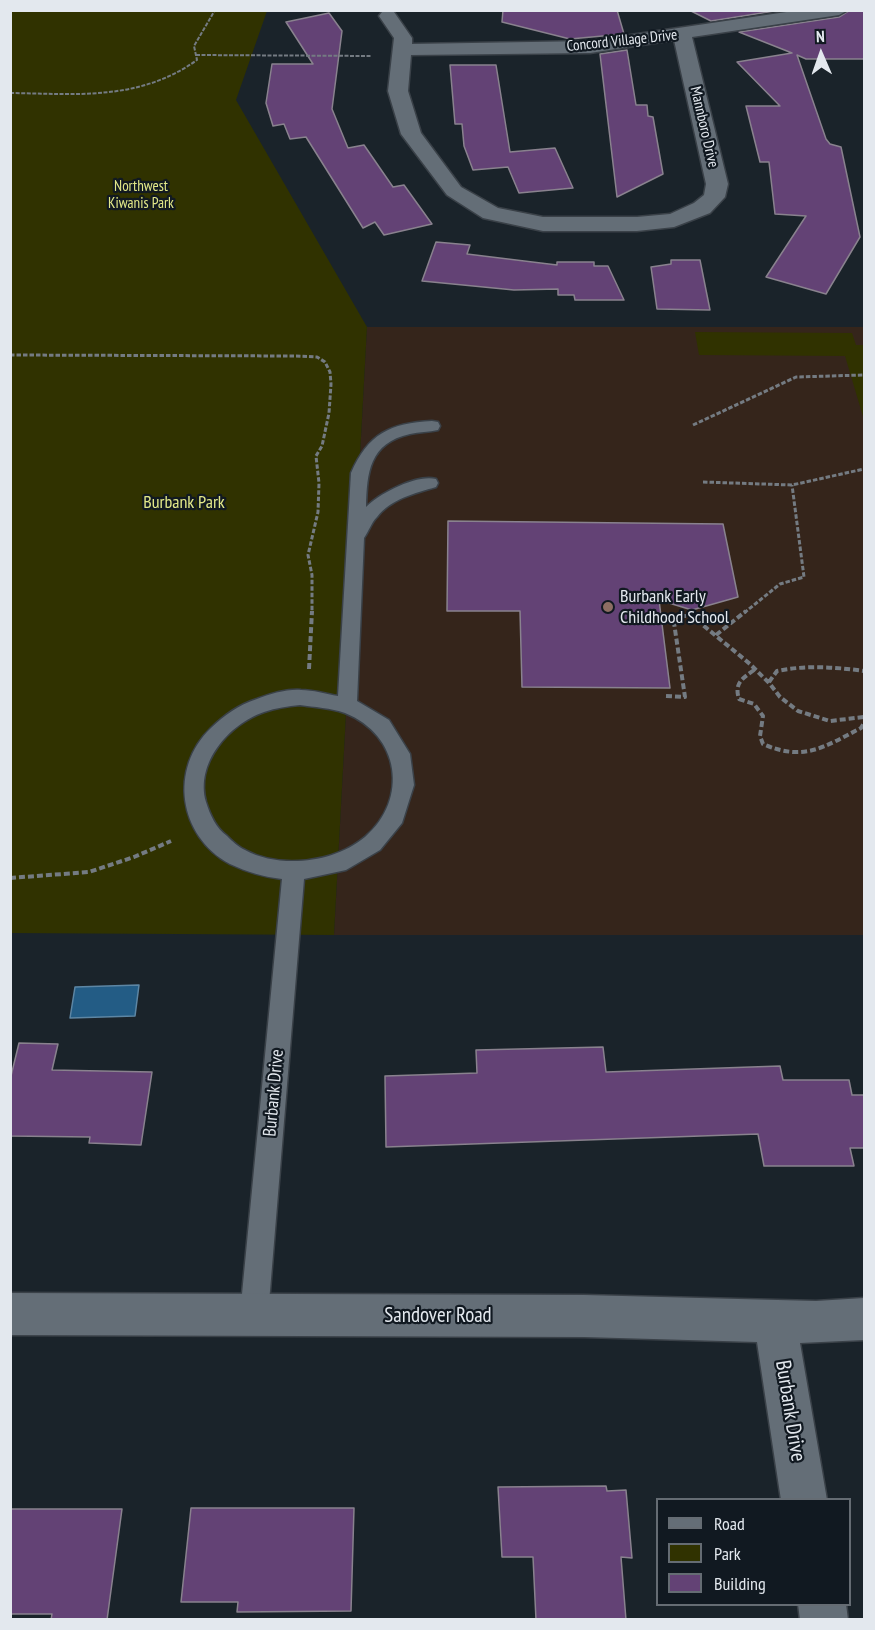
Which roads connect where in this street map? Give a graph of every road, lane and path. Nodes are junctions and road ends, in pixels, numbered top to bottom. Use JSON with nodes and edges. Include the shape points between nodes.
{"nodes":[{"id":1,"x":215,"y":10,"type":"edge"},
{"id":2,"x":839,"y":10,"type":"edge"},
{"id":3,"x":388,"y":16,"type":"dead end"},
{"id":4,"x":682,"y":35,"type":"junction"},
{"id":5,"x":403,"y":53,"type":"junction"},
{"id":6,"x":196,"y":55,"type":"junction"},
{"id":7,"x":10,"y":93,"type":"edge"},
{"id":8,"x":10,"y":355,"type":"edge"},
{"id":9,"x":864,"y":375,"type":"edge"},
{"id":10,"x":693,"y":425,"type":"dead end"},
{"id":11,"x":432,"y":426,"type":"dead end"},
{"id":12,"x":864,"y":468,"type":"edge"},
{"id":13,"x":703,"y":482,"type":"dead end"},
{"id":14,"x":430,"y":483,"type":"dead end"},
{"id":15,"x":792,"y":485,"type":"junction"},
{"id":16,"x":355,"y":545,"type":"junction"},
{"id":17,"x":716,"y":635,"type":"junction"},
{"id":18,"x":309,"y":669,"type":"dead end"},
{"id":19,"x":754,"y":670,"type":"junction"},
{"id":20,"x":864,"y":671,"type":"edge"},
{"id":21,"x":769,"y":682,"type":"junction"},
{"id":22,"x":666,"y":696,"type":"dead end"},
{"id":23,"x":346,"y":703,"type":"junction"},
{"id":24,"x":864,"y":717,"type":"edge"},
{"id":25,"x":864,"y":723,"type":"edge"},
{"id":26,"x":171,"y":841,"type":"dead end"},
{"id":27,"x":294,"y":871,"type":"junction"},
{"id":28,"x":10,"y":878,"type":"edge"},
{"id":29,"x":10,"y":1314,"type":"edge"},
{"id":30,"x":254,"y":1315,"type":"junction"},
{"id":31,"x":864,"y":1319,"type":"edge"},
{"id":32,"x":775,"y":1322,"type":"junction"},
{"id":33,"x":804,"y":1498,"type":"edge"}],
"edges":[{"from":1,"to":6,"type":"path","via":[[194,46]]},
{"from":2,"to":4,"type":"street","name":"Concord Village Drive"},
{"from":3,"to":5,"type":"street","via":[[403,38]]},
{"from":4,"to":5,"type":"street","name":"Concord Village Drive","via":[[590,47]]},
{"from":4,"to":5,"type":"street","name":"Mannboro Drive","via":[[717,184],[714,197],[702,208],[674,220],[637,224],[543,224],[490,213],[454,191],[411,134],[398,91]]},
{"from":5,"to":6,"type":"path"},
{"from":6,"to":7,"type":"path","via":[[192,64],[155,85]]},
{"from":8,"to":18,"type":"path","via":[[296,356],[316,357],[325,362],[331,384],[326,428],[316,456],[318,512],[308,555],[313,596]]},
{"from":9,"to":10,"type":"path","via":[[796,377]]},
{"from":11,"to":16,"type":"lane","via":[[392,434],[365,456],[359,473]]},
{"from":12,"to":15,"type":"path"},
{"from":13,"to":15,"type":"path"},
{"from":14,"to":16,"type":"lane","via":[[379,502],[369,513]]},
{"from":15,"to":17,"type":"path","via":[[804,577],[780,584]]},
{"from":16,"to":23,"type":"lane"},
{"from":17,"to":19,"type":"path"},
{"from":17,"to":22,"type":"path","via":[[692,616],[673,616],[685,697]]},
{"from":19,"to":21,"type":"path"},
{"from":19,"to":25,"type":"path","via":[[739,681],[736,690],[739,699],[754,705],[763,716],[763,744],[781,753],[814,752]]},
{"from":20,"to":21,"type":"path","via":[[795,667],[777,671]]},
{"from":21,"to":24,"type":"path","via":[[780,698],[811,717],[839,721]]},
{"from":23,"to":27,"type":"lane","via":[[388,730],[401,750],[406,773],[404,797],[382,834],[352,857],[324,867]]},
{"from":23,"to":27,"type":"lane","via":[[324,697],[300,697],[253,708],[232,719],[215,735],[202,753],[195,773],[192,794],[196,814],[222,849],[267,869]]},
{"from":26,"to":28,"type":"path","via":[[89,872]]},
{"from":27,"to":30,"type":"lane","name":"Burbank Drive"},
{"from":29,"to":30,"type":"street","name":"Sandover Road"},
{"from":30,"to":32,"type":"street","name":"Sandover Road","via":[[584,1316]]},
{"from":31,"to":32,"type":"street","name":"Sandover Road"},
{"from":32,"to":33,"type":"street","name":"Burbank Drive"}]}
